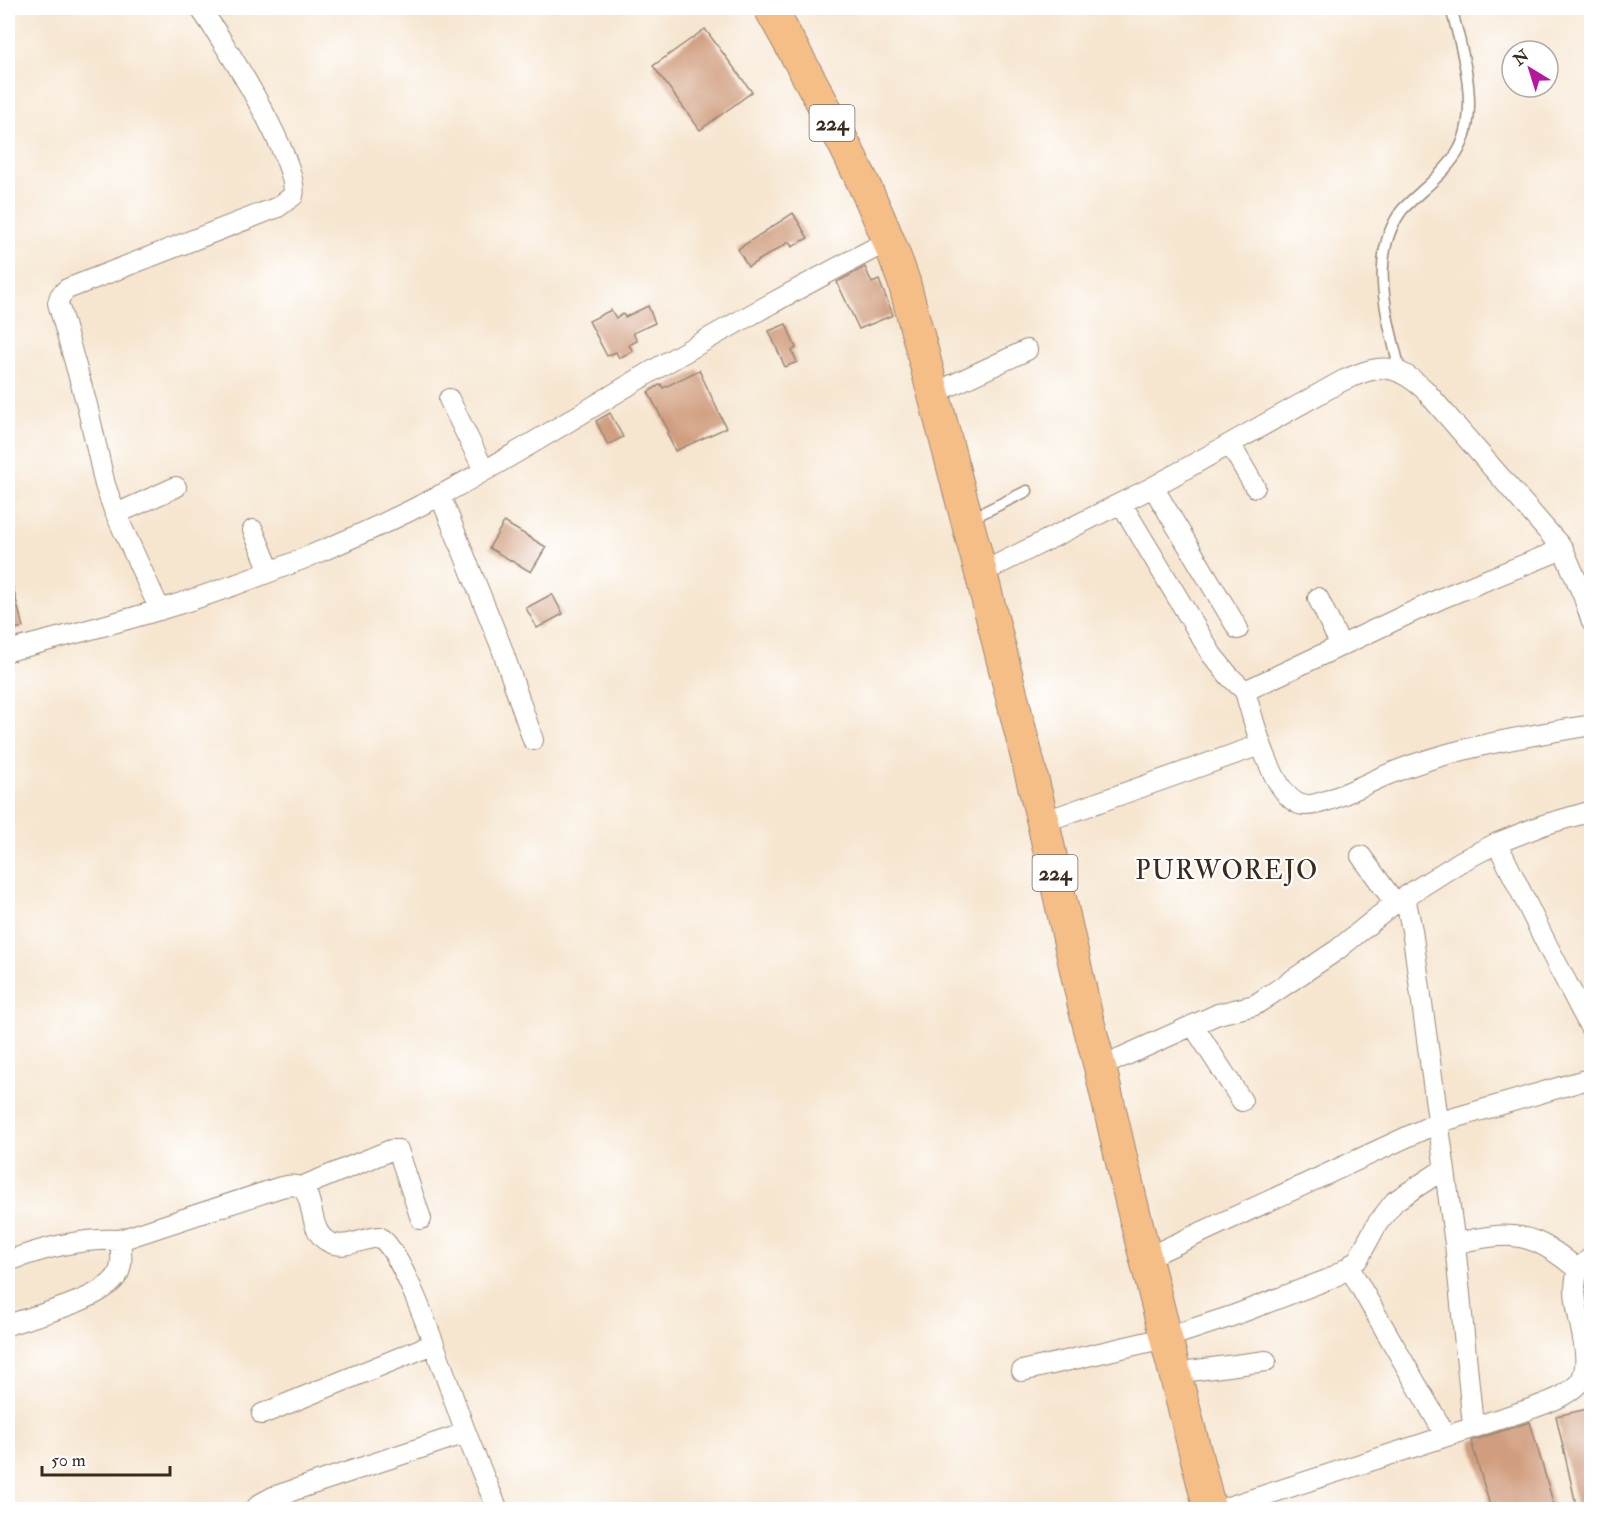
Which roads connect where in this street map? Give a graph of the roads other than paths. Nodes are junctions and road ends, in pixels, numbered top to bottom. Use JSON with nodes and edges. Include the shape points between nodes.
{"nodes":[{"id":1,"x":200,"y":8,"type":"edge"},
{"id":2,"x":770,"y":8,"type":"edge"},
{"id":3,"x":1451,"y":8,"type":"edge"},
{"id":4,"x":890,"y":240,"type":"junction"},
{"id":5,"x":1026,"y":350,"type":"dead end"},
{"id":6,"x":1400,"y":371,"type":"junction"},
{"id":7,"x":933,"y":394,"type":"junction"},
{"id":8,"x":449,"y":399,"type":"dead end"},
{"id":9,"x":1230,"y":444,"type":"junction"},
{"id":10,"x":483,"y":470,"type":"junction"},
{"id":11,"x":1153,"y":486,"type":"junction"},
{"id":12,"x":176,"y":487,"type":"dead end"},
{"id":13,"x":1256,"y":487,"type":"dead end"},
{"id":14,"x":1027,"y":491,"type":"dead end"},
{"id":15,"x":440,"y":495,"type":"junction"},
{"id":16,"x":1121,"y":503,"type":"junction"},
{"id":17,"x":116,"y":514,"type":"junction"},
{"id":18,"x":967,"y":521,"type":"junction"},
{"id":19,"x":253,"y":530,"type":"dead end"},
{"id":20,"x":1563,"y":549,"type":"junction"},
{"id":21,"x":270,"y":571,"type":"junction"},
{"id":22,"x":981,"y":573,"type":"junction"},
{"id":23,"x":1318,"y":598,"type":"dead end"},
{"id":24,"x":160,"y":610,"type":"junction"},
{"id":25,"x":1592,"y":622,"type":"edge"},
{"id":26,"x":1238,"y":629,"type":"dead end"},
{"id":27,"x":1341,"y":646,"type":"junction"},
{"id":28,"x":8,"y":651,"type":"edge"},
{"id":29,"x":1245,"y":691,"type":"junction"},
{"id":30,"x":1592,"y":725,"type":"edge"},
{"id":31,"x":533,"y":740,"type":"dead end"},
{"id":32,"x":1260,"y":745,"type":"junction"},
{"id":33,"x":1592,"y":811,"type":"edge"},
{"id":34,"x":1043,"y":822,"type":"junction"},
{"id":35,"x":1497,"y":843,"type":"junction"},
{"id":36,"x":1361,"y":856,"type":"dead end"},
{"id":37,"x":1400,"y":900,"type":"junction"},
{"id":38,"x":1193,"y":1025,"type":"junction"},
{"id":39,"x":1592,"y":1031,"type":"edge"},
{"id":40,"x":1100,"y":1067,"type":"junction"},
{"id":41,"x":1592,"y":1078,"type":"edge"},
{"id":42,"x":1242,"y":1101,"type":"dead end"},
{"id":43,"x":1437,"y":1123,"type":"junction"},
{"id":44,"x":1444,"y":1169,"type":"junction"},
{"id":45,"x":301,"y":1187,"type":"junction"},
{"id":46,"x":421,"y":1219,"type":"dead end"},
{"id":47,"x":120,"y":1239,"type":"junction"},
{"id":48,"x":1455,"y":1244,"type":"junction"},
{"id":49,"x":1146,"y":1258,"type":"junction"},
{"id":50,"x":8,"y":1260,"type":"edge"},
{"id":51,"x":1585,"y":1264,"type":"edge"},
{"id":52,"x":1349,"y":1268,"type":"junction"},
{"id":53,"x":8,"y":1325,"type":"edge"},
{"id":54,"x":1165,"y":1338,"type":"junction"},
{"id":55,"x":433,"y":1344,"type":"junction"},
{"id":56,"x":1266,"y":1361,"type":"dead end"},
{"id":57,"x":1022,"y":1371,"type":"dead end"},
{"id":58,"x":1174,"y":1373,"type":"junction"},
{"id":59,"x":262,"y":1414,"type":"dead end"},
{"id":60,"x":1473,"y":1426,"type":"junction"},
{"id":61,"x":466,"y":1433,"type":"junction"},
{"id":62,"x":1446,"y":1436,"type":"junction"},
{"id":63,"x":254,"y":1509,"type":"edge"},
{"id":64,"x":498,"y":1509,"type":"edge"},
{"id":65,"x":1210,"y":1509,"type":"edge"},
{"id":66,"x":1219,"y":1509,"type":"edge"}],
"edges":[{"from":1,"to":17,"type":"street","via":[[254,93],[291,174],[294,194],[278,207],[67,288],[60,296],[58,307]]},
{"from":2,"to":4,"type":"main road","number":"224"},
{"from":3,"to":6,"type":"lane","via":[[1469,90],[1467,129],[1451,161],[1402,210],[1389,234],[1382,278]]},
{"from":4,"to":7,"type":"main road","number":"224"},
{"from":4,"to":10,"type":"street","via":[[667,362]]},
{"from":5,"to":7,"type":"street"},
{"from":6,"to":9,"type":"street","via":[[1380,369],[1349,378]]},
{"from":6,"to":20,"type":"street","via":[[1424,389]]},
{"from":7,"to":18,"type":"main road","number":"224"},
{"from":8,"to":10,"type":"street"},
{"from":9,"to":11,"type":"street"},
{"from":9,"to":13,"type":"street"},
{"from":10,"to":15,"type":"street"},
{"from":11,"to":16,"type":"street"},
{"from":11,"to":26,"type":"street"},
{"from":12,"to":17,"type":"street"},
{"from":14,"to":18,"type":"lane"},
{"from":15,"to":21,"type":"street"},
{"from":15,"to":31,"type":"street","via":[[501,646]]},
{"from":16,"to":22,"type":"street"},
{"from":16,"to":29,"type":"street","via":[[1212,655]]},
{"from":17,"to":24,"type":"street"},
{"from":18,"to":22,"type":"main road","number":"224"},
{"from":19,"to":21,"type":"street"},
{"from":20,"to":25,"type":"street"},
{"from":20,"to":27,"type":"street","via":[[1442,598]]},
{"from":21,"to":24,"type":"street"},
{"from":22,"to":34,"type":"main road","number":"224"},
{"from":23,"to":27,"type":"street"},
{"from":24,"to":28,"type":"street"},
{"from":27,"to":29,"type":"street"},
{"from":29,"to":32,"type":"street"},
{"from":30,"to":32,"type":"street","via":[[1466,749],[1406,766],[1309,806],[1286,794]]},
{"from":32,"to":34,"type":"street"},
{"from":33,"to":35,"type":"street"},
{"from":34,"to":40,"type":"main road","number":"224"},
{"from":35,"to":37,"type":"street"},
{"from":35,"to":39,"type":"street"},
{"from":36,"to":37,"type":"street"},
{"from":37,"to":38,"type":"street","via":[[1337,950],[1255,1005]]},
{"from":37,"to":43,"type":"street","via":[[1417,964]]},
{"from":38,"to":40,"type":"street"},
{"from":38,"to":42,"type":"street"},
{"from":40,"to":49,"type":"main road","number":"224"},
{"from":41,"to":43,"type":"street"},
{"from":43,"to":44,"type":"street"},
{"from":43,"to":49,"type":"street"},
{"from":44,"to":48,"type":"street"},
{"from":44,"to":52,"type":"street","via":[[1390,1206]]},
{"from":45,"to":46,"type":"street","via":[[398,1150]]},
{"from":45,"to":47,"type":"street","via":[[281,1187]]},
{"from":45,"to":55,"type":"street","via":[[318,1233],[329,1243],[348,1244],[375,1237],[389,1245],[406,1274]]},
{"from":47,"to":50,"type":"street","via":[[68,1243]]},
{"from":47,"to":53,"type":"street","via":[[120,1269],[107,1288]]},
{"from":48,"to":51,"type":"street","via":[[1503,1235],[1536,1240]]},
{"from":48,"to":60,"type":"street"},
{"from":49,"to":54,"type":"main road","number":"224"},
{"from":51,"to":60,"type":"street","via":[[1576,1287],[1587,1363],[1581,1380],[1564,1395],[1544,1404]]},
{"from":52,"to":54,"type":"street","via":[[1312,1287]]},
{"from":52,"to":62,"type":"street"},
{"from":54,"to":57,"type":"street"},
{"from":54,"to":58,"type":"main road","number":"224"},
{"from":55,"to":59,"type":"street"},
{"from":55,"to":61,"type":"street"},
{"from":56,"to":58,"type":"street"},
{"from":58,"to":65,"type":"main road","number":"224"},
{"from":60,"to":62,"type":"street"},
{"from":61,"to":63,"type":"street","via":[[273,1497]]},
{"from":61,"to":64,"type":"street"},
{"from":62,"to":66,"type":"street"}]}
